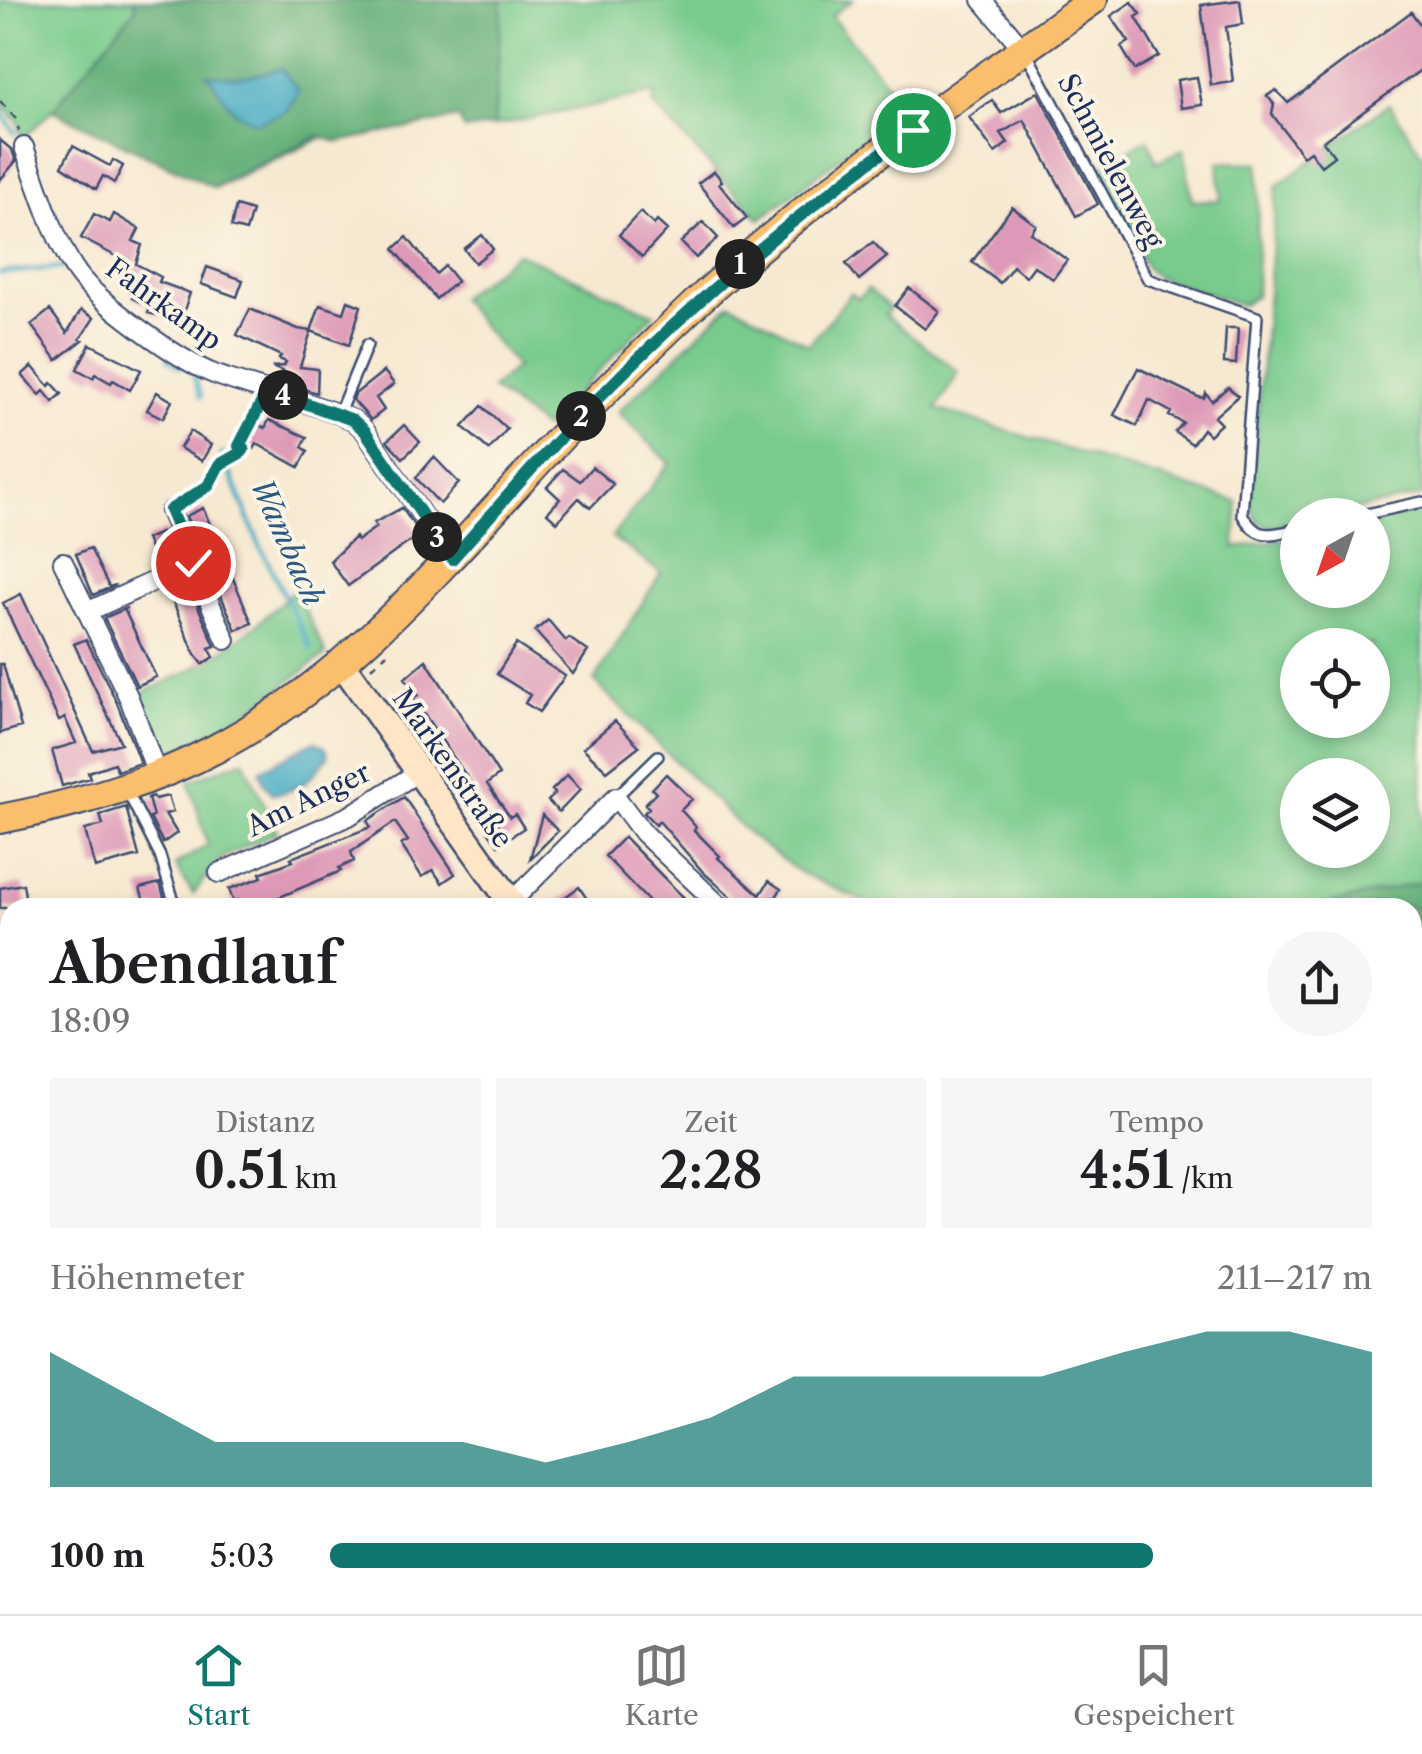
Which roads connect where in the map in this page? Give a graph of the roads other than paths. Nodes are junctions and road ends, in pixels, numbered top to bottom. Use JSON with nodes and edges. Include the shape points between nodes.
{"nodes":[{"id":1,"x":982,"y":0,"type":"edge"},
{"id":2,"x":1093,"y":0,"type":"edge"},
{"id":3,"x":1024,"y":50,"type":"junction"},
{"id":4,"x":24,"y":147,"type":"road end"},
{"id":5,"x":367,"y":345,"type":"dead end"},
{"id":6,"x":339,"y":414,"type":"junction"},
{"id":7,"x":1422,"y":502,"type":"edge"},
{"id":8,"x":1390,"y":509,"type":"edge"},
{"id":9,"x":170,"y":510,"type":"road end"},
{"id":10,"x":1280,"y":532,"type":"edge"},
{"id":11,"x":452,"y":559,"type":"junction"},
{"id":12,"x":63,"y":562,"type":"dead end"},
{"id":13,"x":193,"y":563,"type":"junction"},
{"id":14,"x":87,"y":612,"type":"junction"},
{"id":15,"x":226,"y":640,"type":"dead end"},
{"id":16,"x":347,"y":671,"type":"junction"},
{"id":17,"x":658,"y":756,"type":"dead end"},
{"id":18,"x":420,"y":771,"type":"junction"},
{"id":19,"x":158,"y":774,"type":"junction"},
{"id":20,"x":124,"y":786,"type":"junction"},
{"id":21,"x":616,"y":797,"type":"junction"},
{"id":22,"x":0,"y":819,"type":"edge"},
{"id":23,"x":218,"y":873,"type":"dead end"},
{"id":24,"x":173,"y":898,"type":"edge"},
{"id":25,"x":509,"y":898,"type":"edge"},
{"id":26,"x":519,"y":898,"type":"edge"},
{"id":27,"x":712,"y":898,"type":"edge"}],
"edges":[{"from":1,"to":3,"type":"street"},
{"from":2,"to":3,"type":"main road"},
{"from":3,"to":10,"type":"lane","name":"Schmielenweg","via":[[1148,278],[1257,317],[1242,514],[1264,536]]},
{"from":3,"to":11,"type":"main road","via":[[748,257],[578,418]]},
{"from":4,"to":6,"type":"street","name":"Fahrkamp","via":[[82,280],[131,322],[216,375]]},
{"from":5,"to":6,"type":"lane"},
{"from":6,"to":11,"type":"street","name":"Fahrkamp","via":[[365,431]]},
{"from":7,"to":8,"type":"lane"},
{"from":9,"to":13,"type":"street"},
{"from":11,"to":16,"type":"main road"},
{"from":12,"to":14,"type":"street"},
{"from":13,"to":14,"type":"street"},
{"from":13,"to":15,"type":"street"},
{"from":14,"to":19,"type":"street"},
{"from":16,"to":18,"type":"street","name":"Markenstraße"},
{"from":16,"to":19,"type":"main road","via":[[213,750]]},
{"from":17,"to":21,"type":"lane"},
{"from":18,"to":23,"type":"street","name":"Am Anger","via":[[349,816]]},
{"from":18,"to":25,"type":"street","name":"Markenstraße"},
{"from":19,"to":20,"type":"main road"},
{"from":20,"to":22,"type":"main road"},
{"from":20,"to":24,"type":"lane"},
{"from":21,"to":26,"type":"street"},
{"from":21,"to":27,"type":"street"}]}
